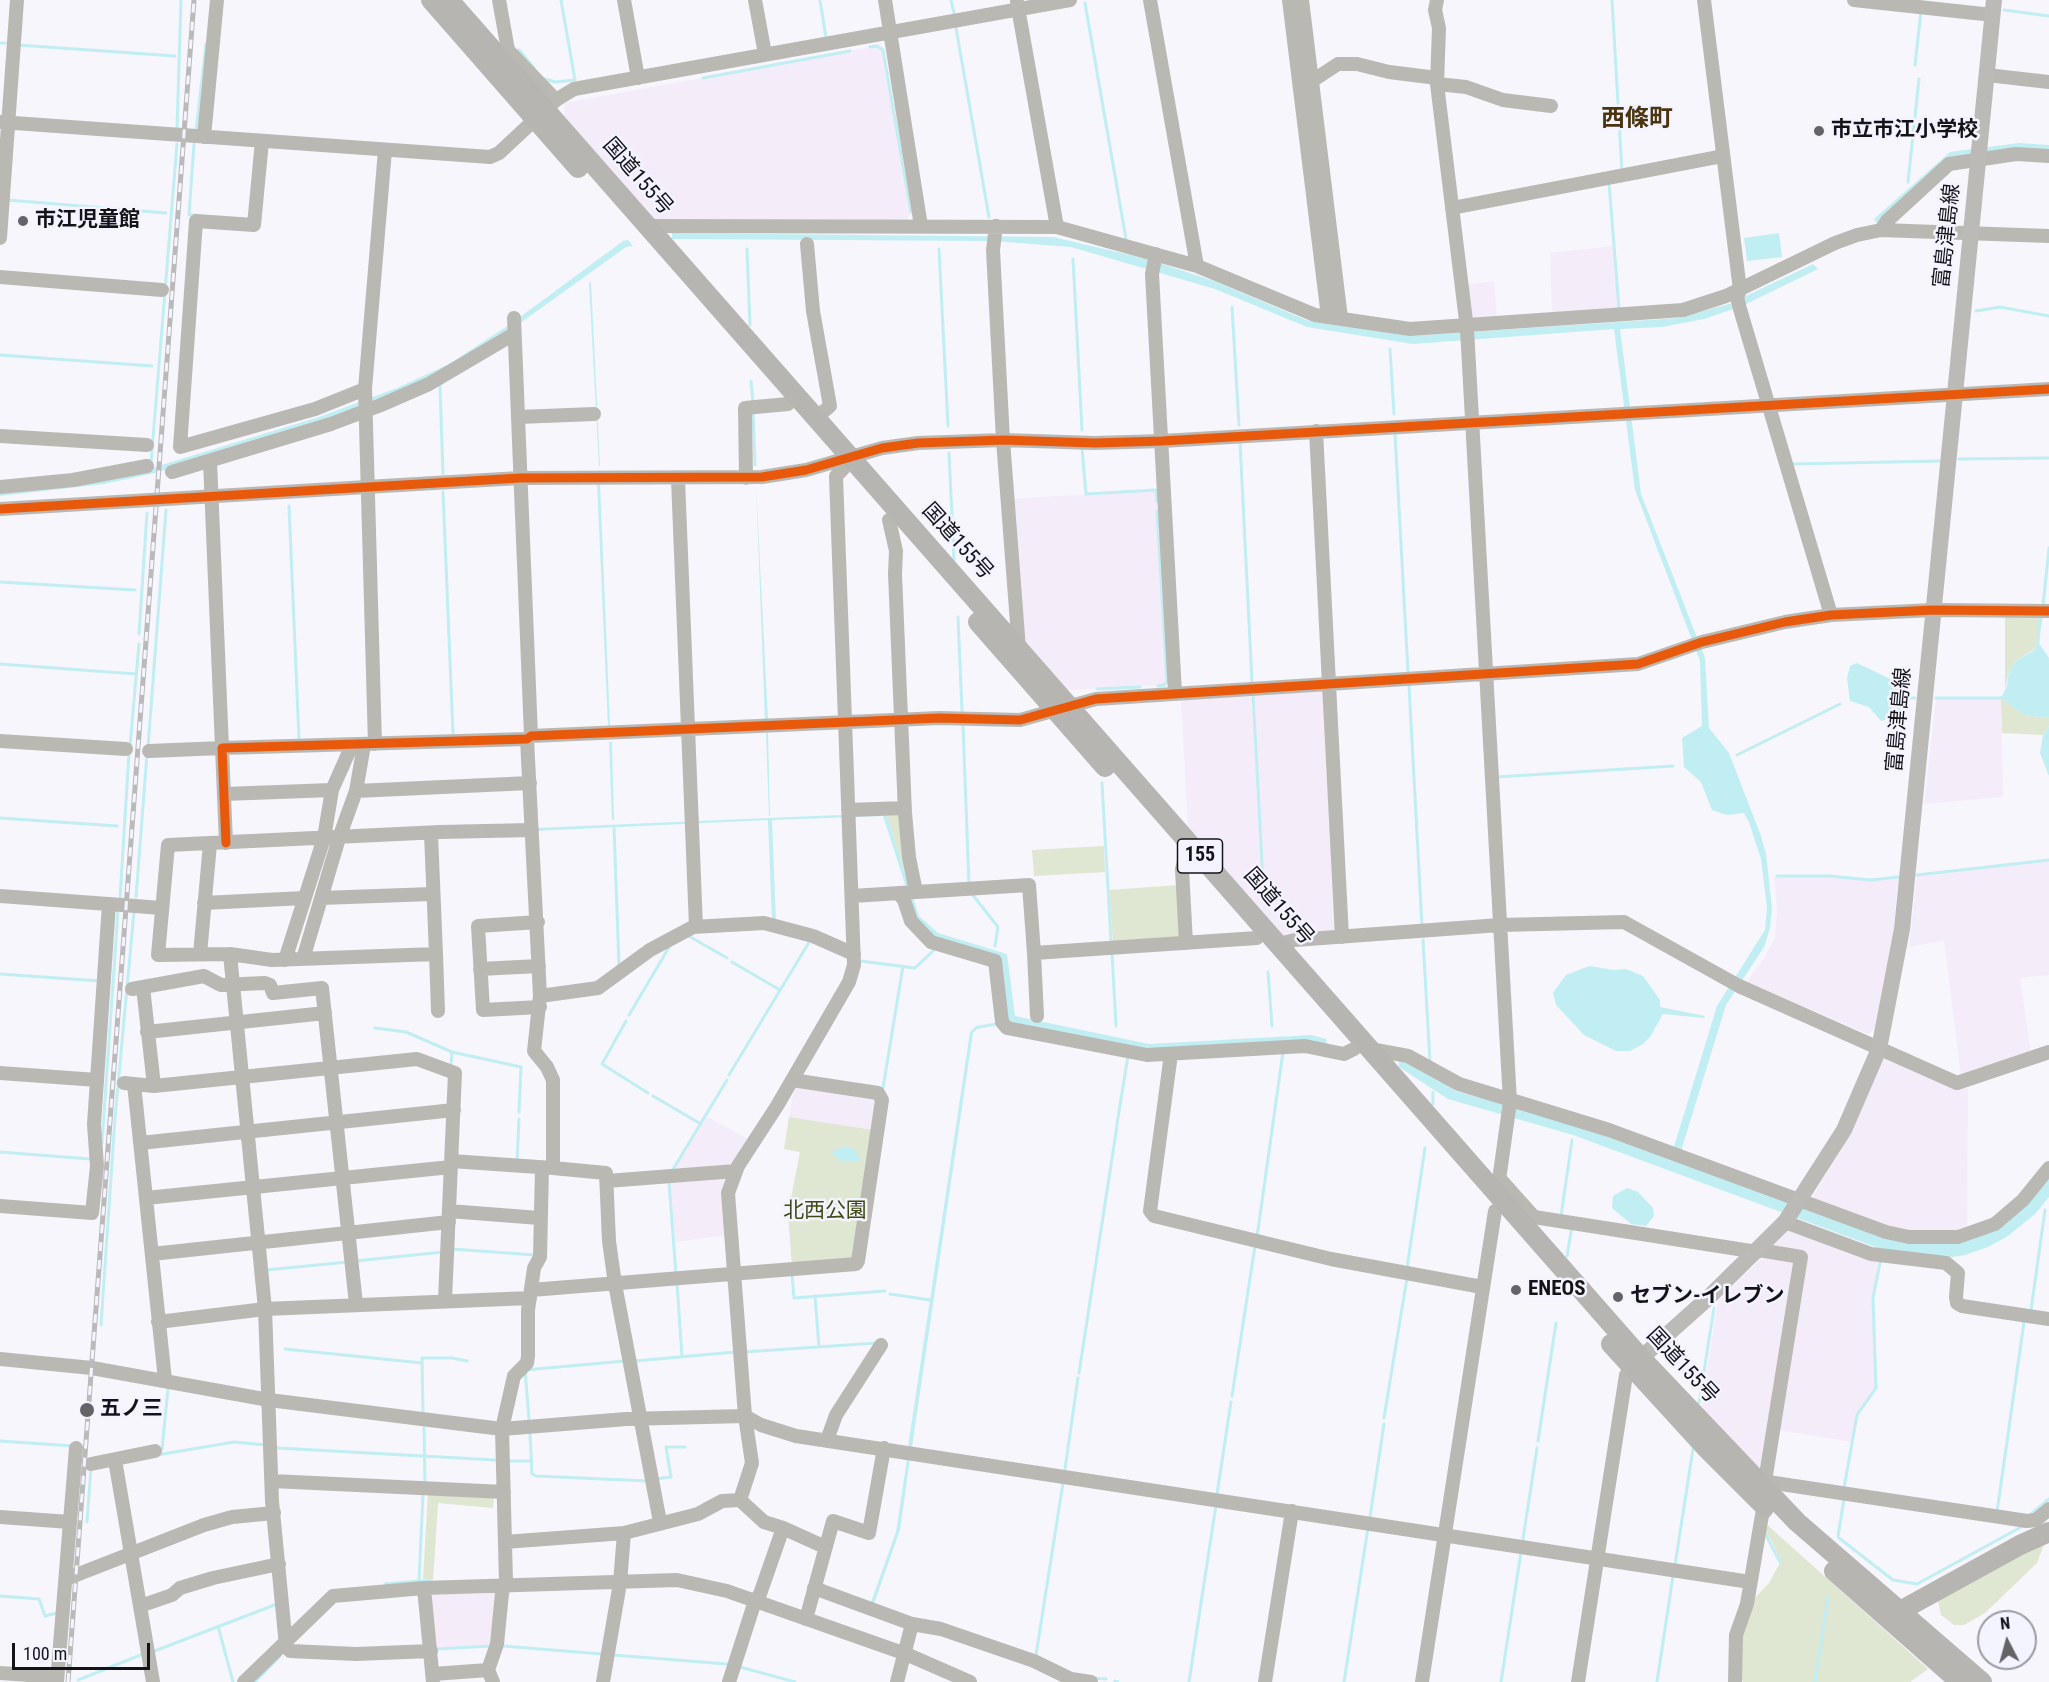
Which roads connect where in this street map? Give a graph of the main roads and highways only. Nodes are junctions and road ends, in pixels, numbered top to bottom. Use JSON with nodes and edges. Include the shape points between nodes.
{"nodes":[{"id":1,"x":431,"y":0,"type":"edge"},
{"id":2,"x":449,"y":0,"type":"edge"},
{"id":3,"x":1993,"y":8,"type":"edge"},
{"id":4,"x":545,"y":109,"type":"junction"},
{"id":5,"x":842,"y":462,"type":"junction"},
{"id":6,"x":1063,"y":709,"type":"junction"},
{"id":7,"x":1362,"y":1049,"type":"junction"},
{"id":8,"x":1637,"y":1363,"type":"junction"},
{"id":9,"x":2049,"y":1524,"type":"edge"},
{"id":10,"x":2049,"y":1533,"type":"edge"},
{"id":11,"x":2020,"y":1545,"type":"junction"},
{"id":12,"x":1895,"y":1617,"type":"junction"},
{"id":13,"x":1960,"y":1682,"type":"edge"},
{"id":14,"x":1982,"y":1682,"type":"edge"}],
"edges":[{"from":1,"to":4,"type":"highway","name":"国道155号","number":"155"},
{"from":2,"to":4,"type":"highway","name":"国道155号","number":"155"},
{"from":3,"to":8,"type":"main road","name":"富島津島線","via":[[1899,950],[1879,1049],[1844,1130],[1785,1222]]},
{"from":4,"to":5,"type":"highway","name":"国道155号","number":"155","via":[[788,404]]},
{"from":4,"to":5,"type":"highway","name":"国道155号","number":"155","via":[[816,418]]},
{"from":5,"to":6,"type":"highway","name":"国道155号","number":"155","via":[[889,520]]},
{"from":5,"to":6,"type":"highway","name":"国道155号","number":"155","via":[[1019,649]]},
{"from":6,"to":7,"type":"highway","name":"国道155号","number":"155","via":[[1278,944]]},
{"from":6,"to":7,"type":"highway","name":"国道155号","number":"155","via":[[1185,858]]},
{"from":7,"to":8,"type":"highway","name":"国道155号","number":"155","via":[[1497,1194]]},
{"from":8,"to":12,"type":"highway","name":"国道155号","number":"155","via":[[1766,1484],[1797,1522]]},
{"from":8,"to":12,"type":"highway","name":"国道155号","number":"155","via":[[1767,1509]]},
{"from":9,"to":11,"type":"highway"},
{"from":10,"to":11,"type":"highway"},
{"from":11,"to":12,"type":"highway"},
{"from":12,"to":13,"type":"highway","name":"国道155号","number":"155"},
{"from":12,"to":14,"type":"highway","name":"国道155号","number":"155"}]}
